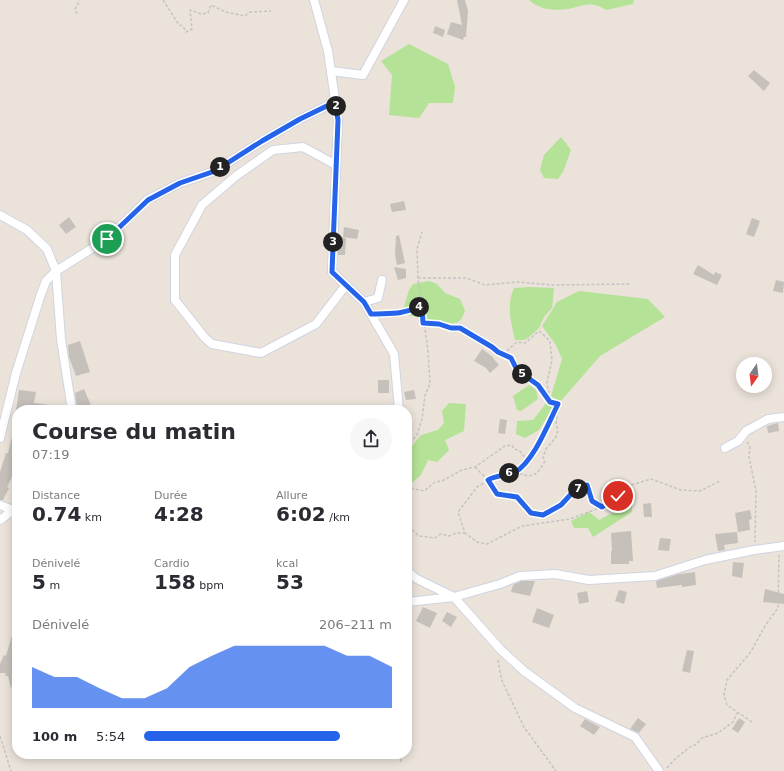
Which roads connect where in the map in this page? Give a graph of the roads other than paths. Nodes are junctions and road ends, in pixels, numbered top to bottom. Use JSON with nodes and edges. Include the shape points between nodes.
{"nodes":[{"id":1,"x":314,"y":0,"type":"edge"},
{"id":2,"x":404,"y":0,"type":"edge"},
{"id":3,"x":331,"y":71,"type":"junction"},
{"id":4,"x":335,"y":102,"type":"junction"},
{"id":5,"x":336,"y":165,"type":"junction"},
{"id":6,"x":0,"y":215,"type":"edge"},
{"id":7,"x":56,"y":271,"type":"junction"},
{"id":8,"x":382,"y":280,"type":"dead end"},
{"id":9,"x":346,"y":285,"type":"junction"},
{"id":10,"x":364,"y":302,"type":"junction"},
{"id":11,"x":71,"y":405,"type":"edge"},
{"id":12,"x":399,"y":405,"type":"edge"},
{"id":13,"x":784,"y":416,"type":"edge"},
{"id":14,"x":0,"y":438,"type":"edge"},
{"id":15,"x":724,"y":448,"type":"dead end"},
{"id":16,"x":0,"y":505,"type":"edge"},
{"id":17,"x":12,"y":509,"type":"edge"},
{"id":18,"x":12,"y":512,"type":"edge"},
{"id":19,"x":0,"y":520,"type":"edge"},
{"id":20,"x":781,"y":546,"type":"edge"},
{"id":21,"x":412,"y":575,"type":"edge"},
{"id":22,"x":454,"y":597,"type":"junction"},
{"id":23,"x":412,"y":601,"type":"edge"},
{"id":24,"x":659,"y":771,"type":"edge"}],
"edges":[{"from":1,"to":3,"type":"street"},
{"from":2,"to":3,"type":"street","via":[[364,75]]},
{"from":3,"to":4,"type":"street"},
{"from":4,"to":5,"type":"street","via":[[338,120]]},
{"from":4,"to":7,"type":"street","via":[[288,126],[215,171],[180,183],[148,200],[107,239]]},
{"from":5,"to":9,"type":"street","via":[[332,272]]},
{"from":5,"to":9,"type":"street","via":[[303,147],[273,150],[236,176],[202,205],[175,256],[175,300],[212,344],[261,353],[316,324]]},
{"from":6,"to":7,"type":"street","via":[[27,230],[47,249]]},
{"from":7,"to":11,"type":"street","via":[[61,339]]},
{"from":7,"to":14,"type":"street","via":[[46,281],[39,301],[16,373]]},
{"from":8,"to":10,"type":"street","via":[[378,298]]},
{"from":9,"to":10,"type":"street"},
{"from":10,"to":12,"type":"street","via":[[394,354]]},
{"from":13,"to":15,"type":"street","via":[[768,419],[746,431],[738,441]]},
{"from":16,"to":17,"type":"street"},
{"from":18,"to":19,"type":"street"},
{"from":20,"to":22,"type":"street","via":[[705,560],[655,576],[589,580],[554,574],[520,576]]},
{"from":21,"to":22,"type":"street"},
{"from":22,"to":23,"type":"street"},
{"from":22,"to":24,"type":"street","via":[[501,650],[524,671],[575,708],[635,737]]}]}
